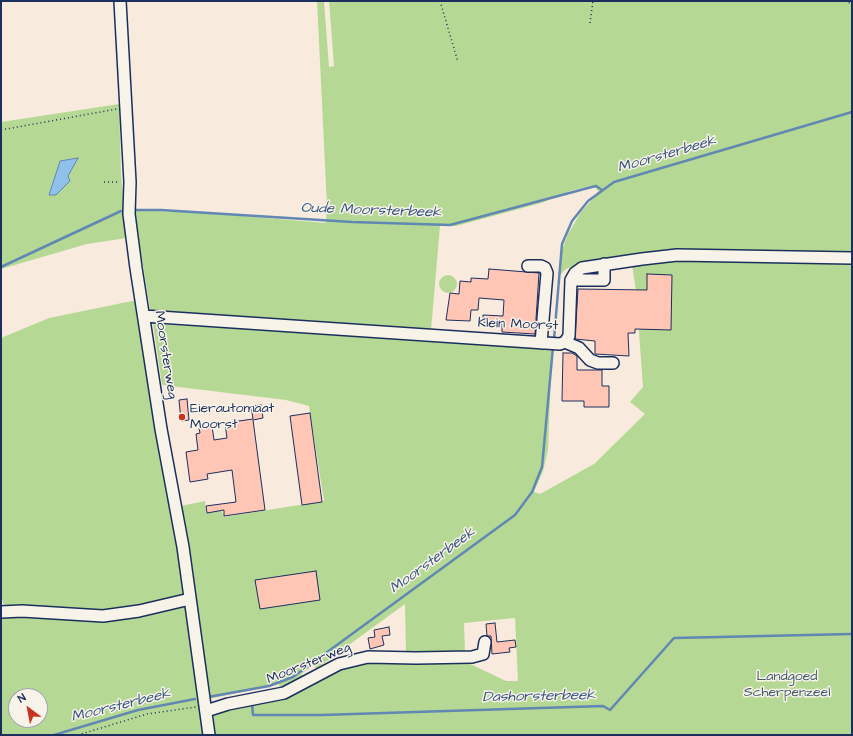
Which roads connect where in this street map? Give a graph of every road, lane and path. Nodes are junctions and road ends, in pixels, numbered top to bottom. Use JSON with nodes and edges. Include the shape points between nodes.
{"nodes":[{"id":1,"x":120,"y":1,"type":"edge"},
{"id":2,"x":440,"y":1,"type":"edge"},
{"id":3,"x":593,"y":1,"type":"edge"},
{"id":4,"x":845,"y":1,"type":"edge"},
{"id":5,"x":852,"y":4,"type":"edge"},
{"id":6,"x":590,"y":23,"type":"dead end"},
{"id":7,"x":458,"y":62,"type":"dead end"},
{"id":8,"x":127,"y":108,"type":"junction"},
{"id":9,"x":1,"y":130,"type":"edge"},
{"id":10,"x":104,"y":182,"type":"dead end"},
{"id":11,"x":130,"y":182,"type":"junction"},
{"id":12,"x":852,"y":258,"type":"edge"},
{"id":13,"x":604,"y":264,"type":"junction"},
{"id":14,"x":528,"y":266,"type":"dead end"},
{"id":15,"x":571,"y":280,"type":"junction"},
{"id":16,"x":144,"y":316,"type":"junction"},
{"id":17,"x":565,"y":342,"type":"junction"},
{"id":18,"x":541,"y":343,"type":"junction"},
{"id":19,"x":613,"y":363,"type":"dead end"},
{"id":20,"x":190,"y":600,"type":"junction"},
{"id":21,"x":1,"y":612,"type":"edge"},
{"id":22,"x":485,"y":642,"type":"dead end"},
{"id":23,"x":206,"y":708,"type":"junction"},
{"id":24,"x":78,"y":735,"type":"edge"},
{"id":25,"x":209,"y":735,"type":"edge"}],
"edges":[{"from":1,"to":8,"type":"street","name":"Moorsterweg"},
{"from":2,"to":7,"type":"path"},
{"from":3,"to":6,"type":"path"},
{"from":4,"to":5,"type":"path"},
{"from":8,"to":9,"type":"path"},
{"from":8,"to":11,"type":"street","name":"Moorsterweg"},
{"from":10,"to":11,"type":"path"},
{"from":11,"to":16,"type":"street","name":"Moorsterweg","via":[[129,214]]},
{"from":12,"to":13,"type":"street","via":[[678,255]]},
{"from":13,"to":15,"type":"street","via":[[582,268]]},
{"from":13,"to":15,"type":"street","via":[[604,280]]},
{"from":14,"to":18,"type":"street","via":[[541,266],[547,273]]},
{"from":15,"to":17,"type":"street","name":"Klein Moorst","via":[[569,336]]},
{"from":16,"to":18,"type":"street","name":"Klein Moorst"},
{"from":16,"to":20,"type":"street","name":"Moorsterweg"},
{"from":17,"to":18,"type":"street","name":"Klein Moorst"},
{"from":17,"to":19,"type":"street","via":[[579,348],[590,360]]},
{"from":20,"to":21,"type":"street","via":[[103,616]]},
{"from":20,"to":23,"type":"street","name":"Moorsterweg"},
{"from":22,"to":23,"type":"street","name":"Moorsterweg","via":[[483,654],[472,657],[368,657],[339,664],[284,693]]},
{"from":23,"to":24,"type":"path","via":[[147,714]]},
{"from":23,"to":25,"type":"street","name":"Moorsterweg"}]}
